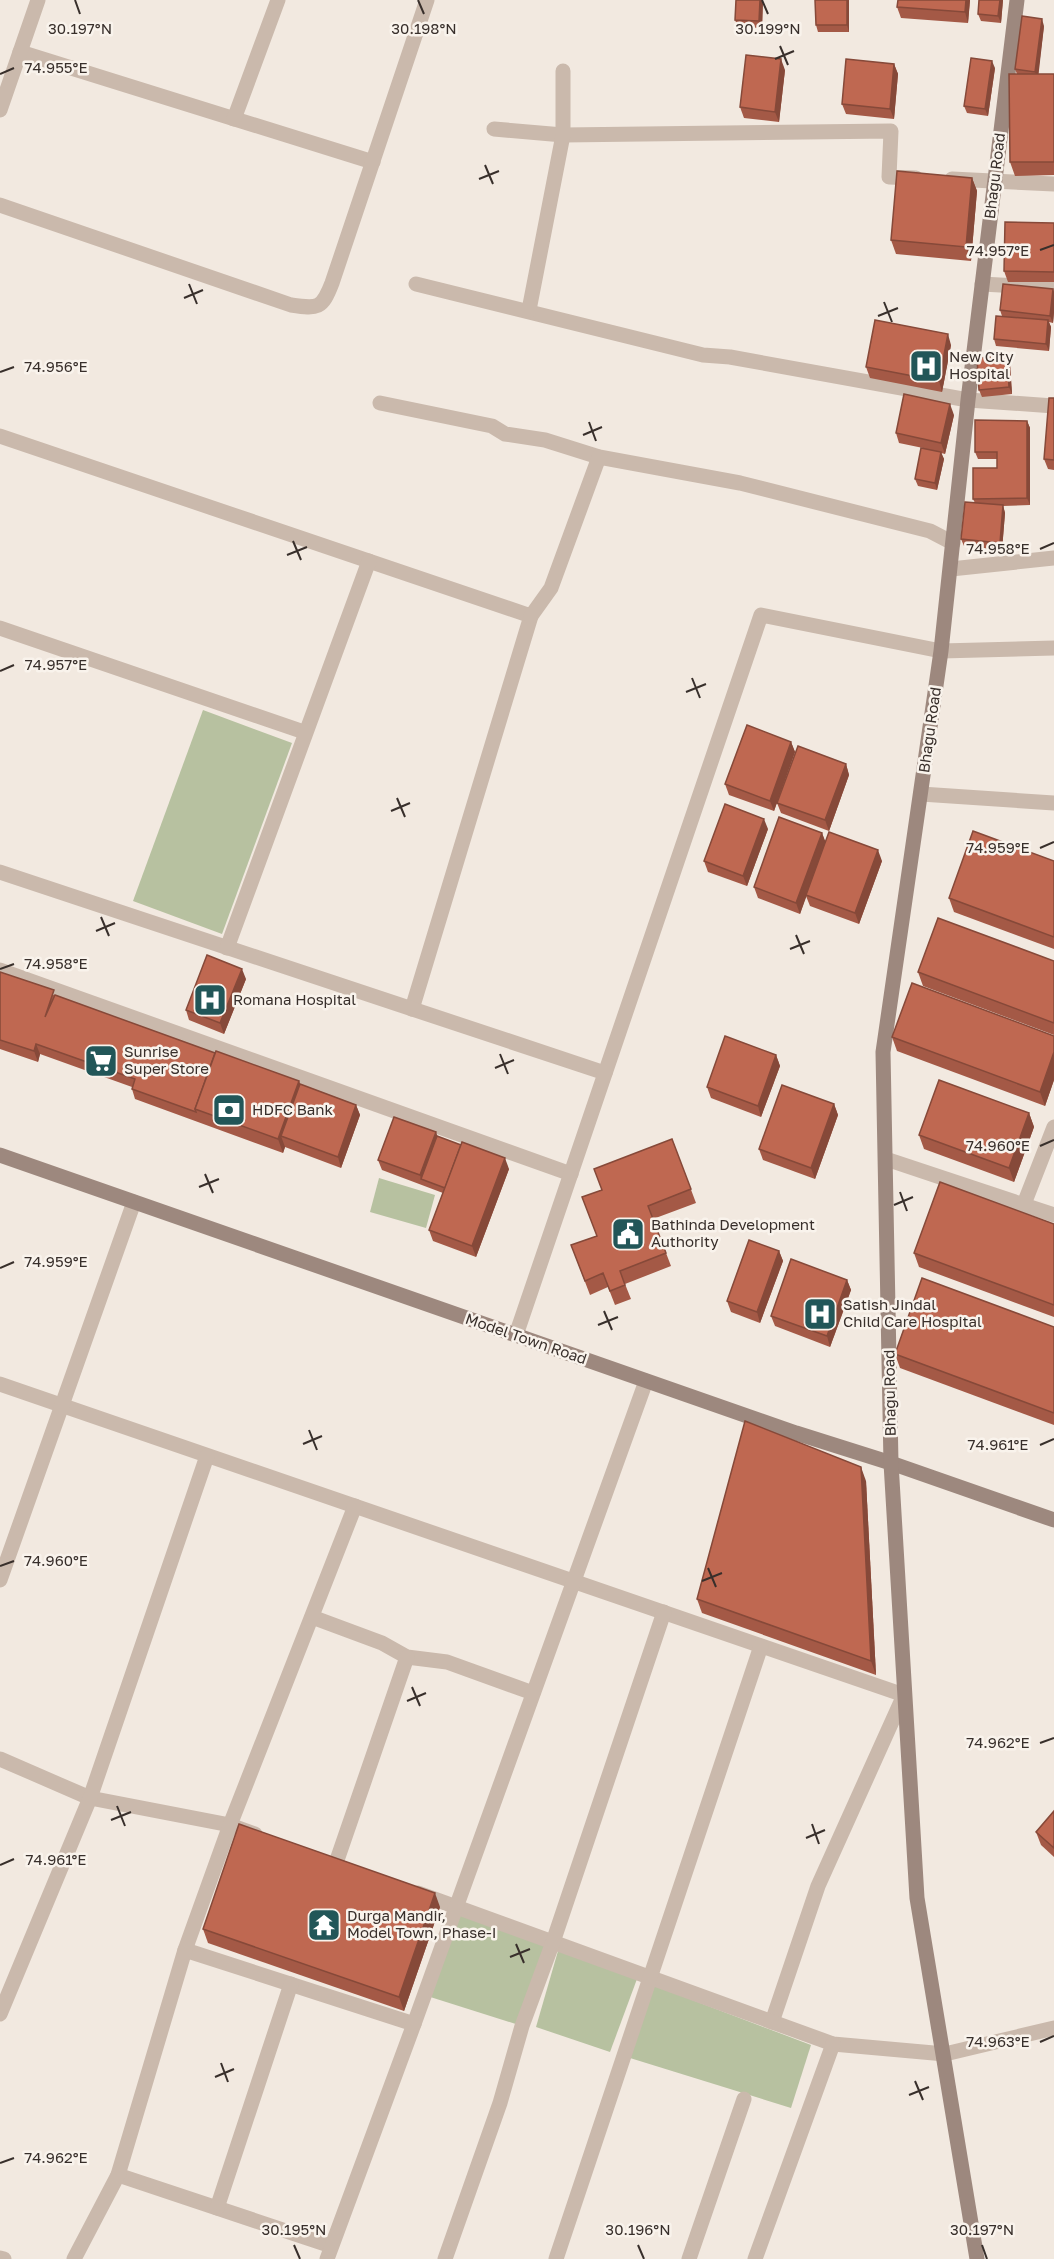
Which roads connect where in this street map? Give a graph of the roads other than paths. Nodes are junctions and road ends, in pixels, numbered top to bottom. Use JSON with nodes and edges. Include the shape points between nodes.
{"nodes":[{"id":1,"x":38,"y":0,"type":"edge"},
{"id":2,"x":278,"y":0,"type":"edge"},
{"id":3,"x":427,"y":0,"type":"edge"},
{"id":4,"x":1017,"y":0,"type":"edge"},
{"id":5,"x":20,"y":52,"type":"junction"},
{"id":6,"x":563,"y":71,"type":"dead end"},
{"id":7,"x":0,"y":110,"type":"edge"},
{"id":8,"x":234,"y":119,"type":"junction"},
{"id":9,"x":494,"y":129,"type":"dead end"},
{"id":10,"x":563,"y":135,"type":"junction"},
{"id":11,"x":373,"y":162,"type":"junction"},
{"id":12,"x":995,"y":181,"type":"junction"},
{"id":13,"x":1054,"y":184,"type":"edge"},
{"id":14,"x":0,"y":205,"type":"edge"},
{"id":15,"x":416,"y":284,"type":"dead end"},
{"id":16,"x":982,"y":284,"type":"junction"},
{"id":17,"x":1054,"y":288,"type":"edge"},
{"id":18,"x":529,"y":310,"type":"junction"},
{"id":19,"x":968,"y":400,"type":"junction"},
{"id":20,"x":380,"y":403,"type":"dead end"},
{"id":21,"x":1054,"y":406,"type":"edge"},
{"id":22,"x":0,"y":436,"type":"edge"},
{"id":23,"x":599,"y":457,"type":"junction"},
{"id":24,"x":953,"y":543,"type":"junction"},
{"id":25,"x":1054,"y":558,"type":"edge"},
{"id":26,"x":369,"y":561,"type":"junction"},
{"id":27,"x":951,"y":569,"type":"junction"},
{"id":28,"x":531,"y":616,"type":"junction"},
{"id":29,"x":0,"y":628,"type":"edge"},
{"id":30,"x":1054,"y":648,"type":"edge"},
{"id":31,"x":942,"y":651,"type":"junction"},
{"id":32,"x":304,"y":732,"type":"junction"},
{"id":33,"x":921,"y":794,"type":"junction"},
{"id":34,"x":1054,"y":803,"type":"edge"},
{"id":35,"x":0,"y":873,"type":"edge"},
{"id":36,"x":227,"y":948,"type":"junction"},
{"id":37,"x":0,"y":970,"type":"edge"},
{"id":38,"x":412,"y":1009,"type":"junction"},
{"id":39,"x":605,"y":1072,"type":"junction"},
{"id":40,"x":1054,"y":1127,"type":"edge"},
{"id":41,"x":0,"y":1155,"type":"edge"},
{"id":42,"x":886,"y":1159,"type":"junction"},
{"id":43,"x":571,"y":1174,"type":"junction"},
{"id":44,"x":134,"y":1202,"type":"junction"},
{"id":45,"x":1024,"y":1204,"type":"junction"},
{"id":46,"x":1054,"y":1215,"type":"edge"},
{"id":47,"x":516,"y":1335,"type":"junction"},
{"id":48,"x":646,"y":1381,"type":"junction"},
{"id":49,"x":0,"y":1384,"type":"edge"},
{"id":50,"x":62,"y":1404,"type":"junction"},
{"id":51,"x":207,"y":1456,"type":"junction"},
{"id":52,"x":891,"y":1463,"type":"junction"},
{"id":53,"x":355,"y":1506,"type":"junction"},
{"id":54,"x":1054,"y":1520,"type":"edge"},
{"id":55,"x":573,"y":1580,"type":"junction"},
{"id":56,"x":0,"y":1581,"type":"edge"},
{"id":57,"x":664,"y":1612,"type":"junction"},
{"id":58,"x":312,"y":1617,"type":"junction"},
{"id":59,"x":761,"y":1646,"type":"junction"},
{"id":60,"x":407,"y":1657,"type":"junction"},
{"id":61,"x":533,"y":1693,"type":"junction"},
{"id":62,"x":904,"y":1695,"type":"junction"},
{"id":63,"x":0,"y":1759,"type":"edge"},
{"id":64,"x":90,"y":1798,"type":"junction"},
{"id":65,"x":230,"y":1825,"type":"junction"},
{"id":66,"x":272,"y":1840,"type":"edge"},
{"id":67,"x":336,"y":1864,"type":"edge"},
{"id":68,"x":399,"y":1886,"type":"edge"},
{"id":69,"x":455,"y":1906,"type":"junction"},
{"id":70,"x":553,"y":1942,"type":"junction"},
{"id":71,"x":185,"y":1950,"type":"junction"},
{"id":72,"x":651,"y":1978,"type":"junction"},
{"id":73,"x":291,"y":1984,"type":"junction"},
{"id":74,"x":0,"y":2014,"type":"edge"},
{"id":75,"x":772,"y":2022,"type":"junction"},
{"id":76,"x":414,"y":2024,"type":"junction"},
{"id":77,"x":1054,"y":2028,"type":"edge"},
{"id":78,"x":833,"y":2044,"type":"junction"},
{"id":79,"x":945,"y":2054,"type":"junction"},
{"id":80,"x":744,"y":2099,"type":"dead end"},
{"id":81,"x":118,"y":2175,"type":"junction"},
{"id":82,"x":216,"y":2208,"type":"junction"},
{"id":83,"x":329,"y":2253,"type":"edge"},
{"id":84,"x":74,"y":2259,"type":"edge"},
{"id":85,"x":445,"y":2259,"type":"edge"},
{"id":86,"x":556,"y":2259,"type":"edge"},
{"id":87,"x":689,"y":2259,"type":"edge"},
{"id":88,"x":755,"y":2259,"type":"edge"},
{"id":89,"x":977,"y":2259,"type":"edge"}],
"edges":[{"from":1,"to":5,"type":"street"},
{"from":2,"to":8,"type":"street"},
{"from":3,"to":11,"type":"street"},
{"from":4,"to":12,"type":"street","name":"Bhagu Road"},
{"from":5,"to":7,"type":"street"},
{"from":5,"to":8,"type":"street"},
{"from":6,"to":10,"type":"street"},
{"from":8,"to":11,"type":"street"},
{"from":9,"to":10,"type":"street"},
{"from":10,"to":12,"type":"street","via":[[891,131],[889,177]]},
{"from":10,"to":18,"type":"street"},
{"from":11,"to":14,"type":"street","via":[[326,299],[320,306],[310,308]]},
{"from":12,"to":13,"type":"street"},
{"from":12,"to":16,"type":"street","name":"Bhagu Road"},
{"from":15,"to":18,"type":"street"},
{"from":16,"to":17,"type":"street"},
{"from":16,"to":19,"type":"street","name":"Bhagu Road"},
{"from":18,"to":19,"type":"street","via":[[703,355]]},
{"from":19,"to":21,"type":"street"},
{"from":19,"to":24,"type":"street","name":"Bhagu Road"},
{"from":20,"to":23,"type":"street","via":[[492,426],[505,434],[545,440]]},
{"from":22,"to":26,"type":"street"},
{"from":23,"to":24,"type":"street","via":[[740,483],[930,531]]},
{"from":23,"to":28,"type":"street","via":[[551,588]]},
{"from":24,"to":27,"type":"street","name":"Bhagu Road"},
{"from":25,"to":27,"type":"street"},
{"from":26,"to":28,"type":"street"},
{"from":26,"to":32,"type":"street"},
{"from":27,"to":31,"type":"street","name":"Bhagu Road"},
{"from":28,"to":38,"type":"street"},
{"from":29,"to":32,"type":"street"},
{"from":30,"to":31,"type":"street"},
{"from":31,"to":33,"type":"street","name":"Bhagu Road"},
{"from":31,"to":39,"type":"street","via":[[760,615]]},
{"from":32,"to":36,"type":"street"},
{"from":33,"to":34,"type":"street"},
{"from":33,"to":42,"type":"street","name":"Bhagu Road","via":[[883,1052]]},
{"from":35,"to":36,"type":"street"},
{"from":36,"to":38,"type":"street"},
{"from":37,"to":43,"type":"street"},
{"from":38,"to":39,"type":"street"},
{"from":39,"to":43,"type":"street"},
{"from":40,"to":45,"type":"street"},
{"from":41,"to":44,"type":"street","name":"Model Town Road"},
{"from":42,"to":45,"type":"street"},
{"from":42,"to":52,"type":"street","name":"Bhagu Road"},
{"from":43,"to":47,"type":"street"},
{"from":44,"to":47,"type":"street","name":"Model Town Road"},
{"from":44,"to":50,"type":"street"},
{"from":45,"to":46,"type":"street"},
{"from":47,"to":48,"type":"street","name":"Model Town Road"},
{"from":48,"to":52,"type":"street","name":"Model Town Road"},
{"from":48,"to":55,"type":"street"},
{"from":49,"to":50,"type":"street"},
{"from":50,"to":51,"type":"street"},
{"from":50,"to":56,"type":"street"},
{"from":51,"to":53,"type":"street"},
{"from":51,"to":64,"type":"street"},
{"from":52,"to":54,"type":"street","name":"Model Town Road"},
{"from":52,"to":62,"type":"street","name":"Bhagu Road"},
{"from":53,"to":55,"type":"street"},
{"from":53,"to":58,"type":"street"},
{"from":55,"to":57,"type":"street"},
{"from":55,"to":61,"type":"street"},
{"from":57,"to":59,"type":"street"},
{"from":57,"to":70,"type":"street"},
{"from":58,"to":60,"type":"street","via":[[382,1643]]},
{"from":58,"to":65,"type":"street"},
{"from":59,"to":62,"type":"street"},
{"from":59,"to":72,"type":"street"},
{"from":60,"to":61,"type":"street","via":[[447,1662]]},
{"from":60,"to":67,"type":"street"},
{"from":61,"to":69,"type":"street"},
{"from":62,"to":75,"type":"street","via":[[818,1886]]},
{"from":62,"to":79,"type":"street","name":"Bhagu Road","via":[[917,1898]]},
{"from":63,"to":64,"type":"street"},
{"from":64,"to":65,"type":"street"},
{"from":64,"to":74,"type":"street"},
{"from":65,"to":66,"type":"street"},
{"from":65,"to":71,"type":"street"},
{"from":68,"to":69,"type":"street"},
{"from":69,"to":70,"type":"street"},
{"from":69,"to":76,"type":"street"},
{"from":70,"to":72,"type":"street"},
{"from":70,"to":85,"type":"street"},
{"from":71,"to":73,"type":"street"},
{"from":71,"to":81,"type":"street"},
{"from":72,"to":75,"type":"street"},
{"from":72,"to":86,"type":"street"},
{"from":73,"to":76,"type":"street"},
{"from":73,"to":82,"type":"street"},
{"from":75,"to":78,"type":"street"},
{"from":76,"to":83,"type":"street"},
{"from":77,"to":79,"type":"street"},
{"from":78,"to":79,"type":"street"},
{"from":78,"to":88,"type":"street"},
{"from":79,"to":89,"type":"street","name":"Bhagu Road"},
{"from":80,"to":87,"type":"street"},
{"from":81,"to":82,"type":"street"},
{"from":81,"to":84,"type":"street"},
{"from":82,"to":83,"type":"street"}]}
